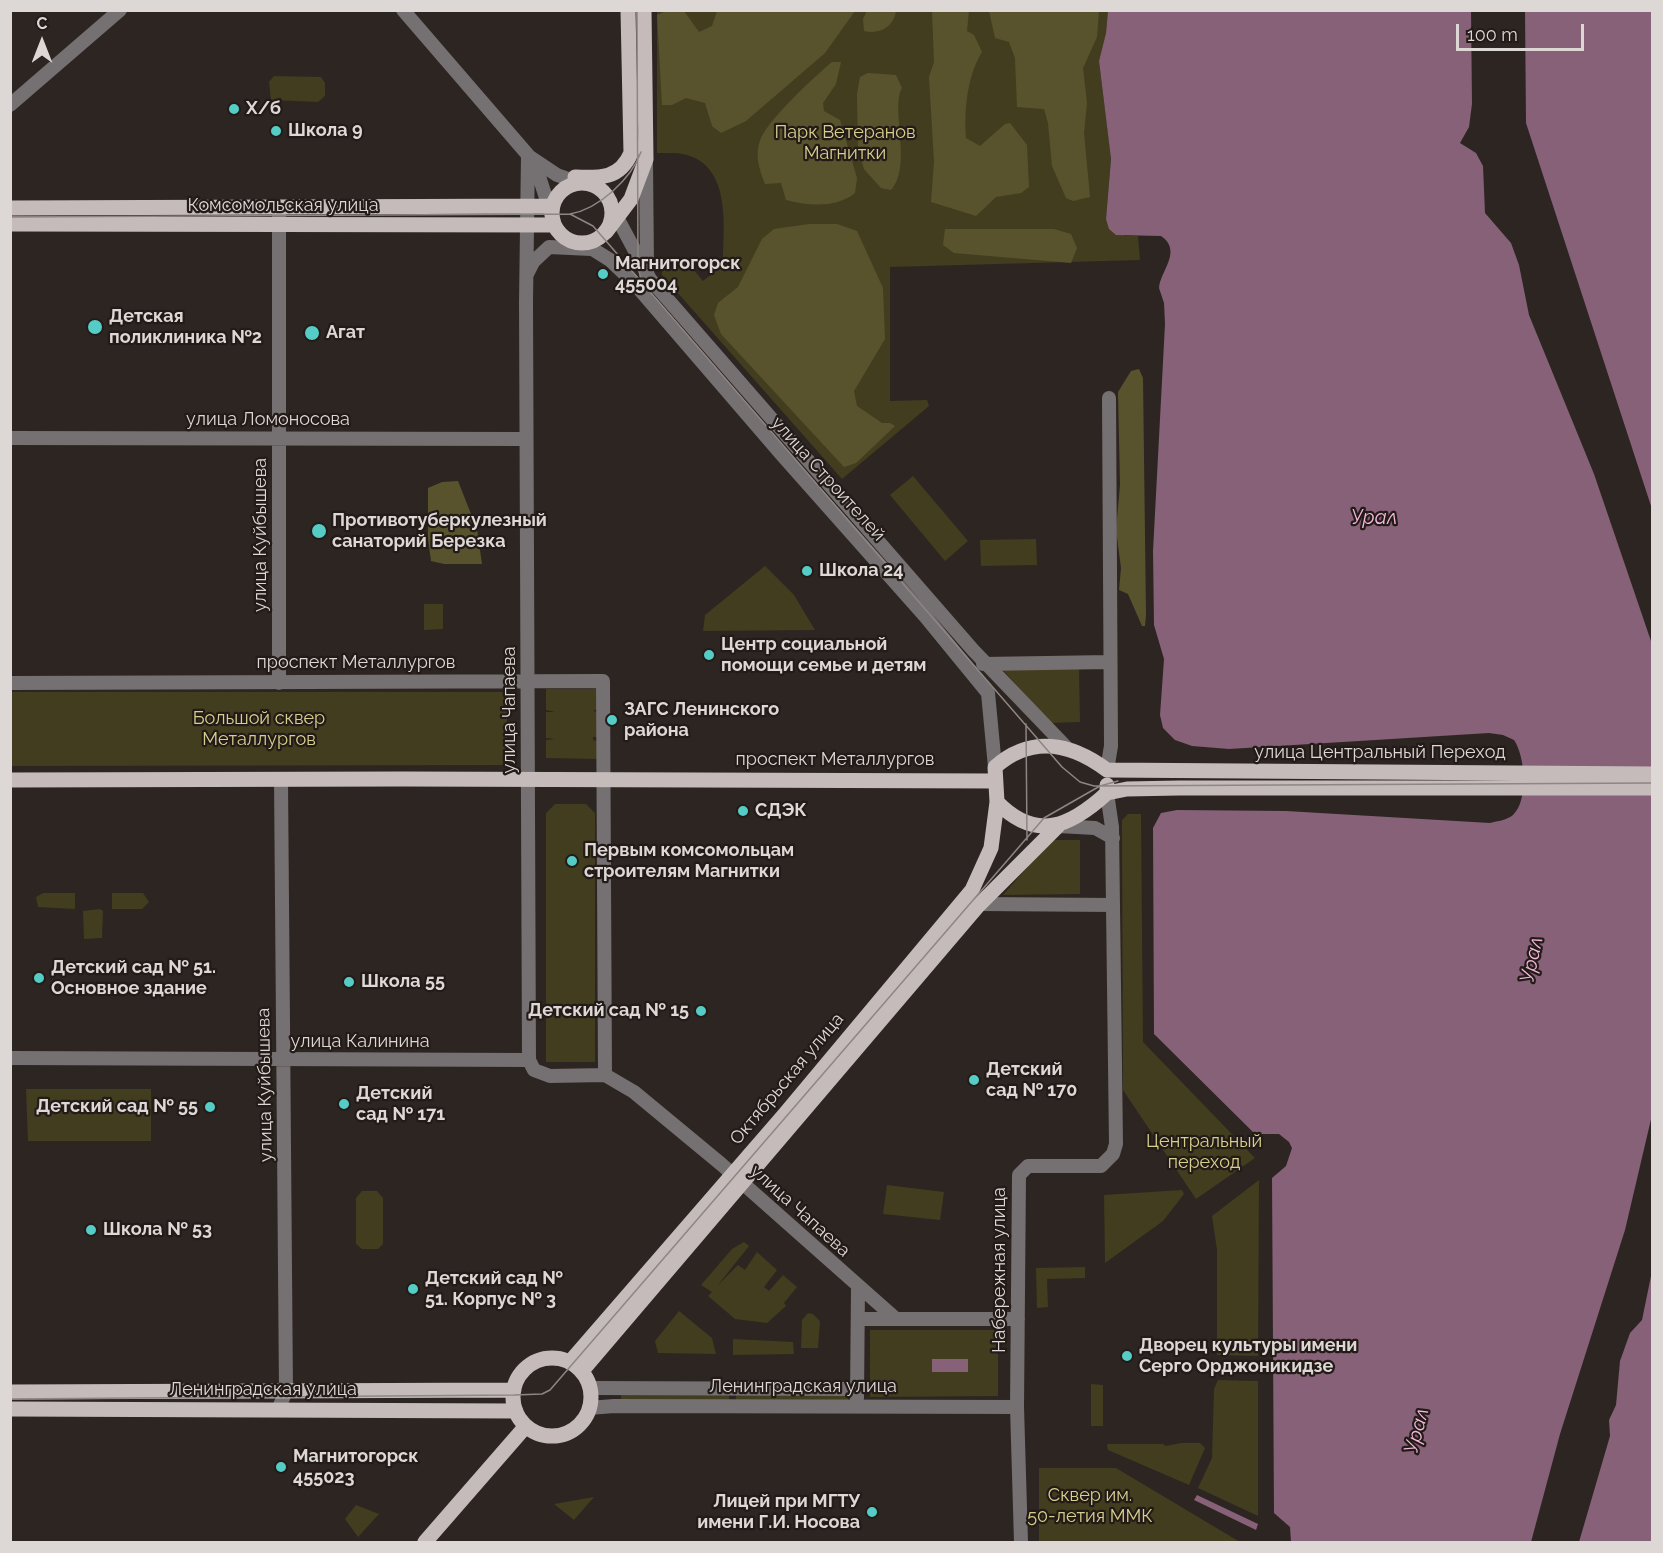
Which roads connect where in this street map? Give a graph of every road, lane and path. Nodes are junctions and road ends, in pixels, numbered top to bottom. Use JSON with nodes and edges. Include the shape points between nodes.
{"nodes":[{"id":1,"x":120,"y":10,"type":"edge"},
{"id":2,"x":403,"y":10,"type":"edge"},
{"id":3,"x":628,"y":10,"type":"edge"},
{"id":4,"x":644,"y":10,"type":"edge"},
{"id":5,"x":10,"y":105,"type":"edge"},
{"id":6,"x":528,"y":155,"type":"junction"},
{"id":7,"x":646,"y":159,"type":"junction"},
{"id":8,"x":582,"y":181,"type":"junction"},
{"id":9,"x":526,"y":206,"type":"junction"},
{"id":10,"x":279,"y":207,"type":"junction"},
{"id":11,"x":10,"y":208,"type":"edge"},
{"id":12,"x":615,"y":213,"type":"junction"},
{"id":13,"x":552,"y":215,"type":"junction"},
{"id":14,"x":10,"y":224,"type":"edge"},
{"id":15,"x":279,"y":225,"type":"junction"},
{"id":16,"x":526,"y":226,"type":"junction"},
{"id":17,"x":584,"y":245,"type":"junction"},
{"id":18,"x":549,"y":247,"type":"junction"},
{"id":19,"x":647,"y":275,"type":"junction"},
{"id":20,"x":526,"y":276,"type":"junction"},
{"id":21,"x":1110,"y":398,"type":"dead end"},
{"id":22,"x":10,"y":438,"type":"edge"},
{"id":23,"x":279,"y":438,"type":"junction"},
{"id":24,"x":526,"y":439,"type":"junction"},
{"id":25,"x":985,"y":662,"type":"junction"},
{"id":26,"x":1109,"y":662,"type":"junction"},
{"id":27,"x":972,"y":674,"type":"junction"},
{"id":28,"x":528,"y":682,"type":"junction"},
{"id":29,"x":10,"y":683,"type":"edge"},
{"id":30,"x":279,"y":683,"type":"junction"},
{"id":31,"x":1067,"y":748,"type":"junction"},
{"id":32,"x":1107,"y":770,"type":"junction"},
{"id":33,"x":994,"y":774,"type":"junction"},
{"id":34,"x":1653,"y":774,"type":"edge"},
{"id":35,"x":281,"y":778,"type":"junction"},
{"id":36,"x":10,"y":780,"type":"edge"},
{"id":37,"x":528,"y":780,"type":"junction"},
{"id":38,"x":603,"y":780,"type":"junction"},
{"id":39,"x":1514,"y":781,"type":"junction"},
{"id":40,"x":1653,"y":788,"type":"edge"},
{"id":41,"x":1107,"y":793,"type":"junction"},
{"id":42,"x":997,"y":802,"type":"junction"},
{"id":43,"x":1058,"y":826,"type":"junction"},
{"id":44,"x":1113,"y":838,"type":"junction"},
{"id":45,"x":980,"y":904,"type":"junction"},
{"id":46,"x":1113,"y":905,"type":"junction"},
{"id":47,"x":10,"y":1058,"type":"edge"},
{"id":48,"x":283,"y":1060,"type":"junction"},
{"id":49,"x":529,"y":1060,"type":"junction"},
{"id":50,"x":605,"y":1076,"type":"junction"},
{"id":51,"x":737,"y":1179,"type":"junction"},
{"id":52,"x":858,"y":1286,"type":"junction"},
{"id":53,"x":858,"y":1319,"type":"junction"},
{"id":54,"x":896,"y":1319,"type":"junction"},
{"id":55,"x":1018,"y":1319,"type":"junction"},
{"id":56,"x":576,"y":1367,"type":"junction"},
{"id":57,"x":591,"y":1388,"type":"junction"},
{"id":58,"x":857,"y":1389,"type":"junction"},
{"id":59,"x":514,"y":1390,"type":"junction"},
{"id":60,"x":286,"y":1391,"type":"junction"},
{"id":61,"x":10,"y":1392,"type":"edge"},
{"id":62,"x":857,"y":1406,"type":"junction"},
{"id":63,"x":1017,"y":1407,"type":"junction"},
{"id":64,"x":589,"y":1408,"type":"junction"},
{"id":65,"x":10,"y":1409,"type":"edge"},
{"id":66,"x":278,"y":1410,"type":"junction"},
{"id":67,"x":299,"y":1410,"type":"junction"},
{"id":68,"x":516,"y":1411,"type":"junction"},
{"id":69,"x":526,"y":1426,"type":"junction"},
{"id":70,"x":425,"y":1542,"type":"edge"},
{"id":71,"x":1021,"y":1542,"type":"edge"}],
"edges":[{"from":1,"to":5,"type":"street"},
{"from":2,"to":6,"type":"street"},
{"from":3,"to":8,"type":"main road","via":[[631,153],[621,170]]},
{"from":4,"to":7,"type":"main road"},
{"from":6,"to":8,"type":"street","via":[[562,176]]},
{"from":6,"to":9,"type":"street","name":"улица Чапаева"},
{"from":6,"to":13,"type":"street"},
{"from":7,"to":12,"type":"main road","via":[[637,188]]},
{"from":7,"to":19,"type":"street"},
{"from":8,"to":12,"type":"main road","via":[[604,192]]},
{"from":8,"to":13,"type":"main road","via":[[562,190]]},
{"from":9,"to":10,"type":"main road","name":"Комсомольская улица"},
{"from":9,"to":13,"type":"main road","name":"Комсомольская улица"},
{"from":9,"to":16,"type":"street","name":"улица Чапаева"},
{"from":10,"to":11,"type":"main road","name":"Комсомольская улица"},
{"from":10,"to":15,"type":"street","name":"улица Куйбышева"},
{"from":12,"to":17,"type":"main road","via":[[606,232]]},
{"from":12,"to":19,"type":"street","name":"улица Строителей"},
{"from":13,"to":16,"type":"main road","name":"Комсомольская улица"},
{"from":13,"to":17,"type":"main road","via":[[561,235]]},
{"from":14,"to":15,"type":"main road","name":"Комсомольская улица"},
{"from":15,"to":16,"type":"main road","name":"Комсомольская улица"},
{"from":15,"to":23,"type":"street","name":"улица Куйбышева"},
{"from":16,"to":20,"type":"street","name":"улица Чапаева"},
{"from":17,"to":18,"type":"street"},
{"from":17,"to":18,"type":"street"},
{"from":17,"to":27,"type":"street","name":"улица Строителей","via":[[634,282],[926,616]]},
{"from":18,"to":20,"type":"street"},
{"from":19,"to":25,"type":"street","name":"улица Строителей"},
{"from":20,"to":24,"type":"street","name":"улица Чапаева"},
{"from":21,"to":26,"type":"street"},
{"from":22,"to":23,"type":"street","name":"улица Ломоносова"},
{"from":23,"to":24,"type":"street","name":"улица Ломоносова"},
{"from":23,"to":30,"type":"street","name":"улица Куйбышева"},
{"from":24,"to":28,"type":"street","name":"улица Чапаева"},
{"from":25,"to":26,"type":"street"},
{"from":25,"to":27,"type":"street"},
{"from":25,"to":31,"type":"street","name":"улица Строителей"},
{"from":26,"to":32,"type":"street"},
{"from":27,"to":33,"type":"street","name":"улица Строителей","via":[[988,693]]},
{"from":28,"to":30,"type":"street","name":"проспект Металлургов"},
{"from":28,"to":37,"type":"street","name":"улица Чапаева"},
{"from":28,"to":38,"type":"street","name":"проспект Металлургов","via":[[603,681]]},
{"from":29,"to":30,"type":"street","name":"проспект Металлургов"},
{"from":31,"to":32,"type":"main road","via":[[1088,756]]},
{"from":31,"to":33,"type":"main road","via":[[1042,746],[1019,750]]},
{"from":32,"to":39,"type":"main road","name":"улица Центральный Переход"},
{"from":32,"to":41,"type":"main road"},
{"from":33,"to":38,"type":"main road","name":"проспект Металлургов"},
{"from":33,"to":42,"type":"main road"},
{"from":34,"to":39,"type":"main road","name":"улица Центральный Переход"},
{"from":35,"to":36,"type":"main road","name":"проспект Металлургов"},
{"from":35,"to":37,"type":"main road","name":"проспект Металлургов"},
{"from":35,"to":48,"type":"street","name":"улица Куйбышева"},
{"from":37,"to":38,"type":"main road","name":"проспект Металлургов"},
{"from":37,"to":49,"type":"street","name":"улица Чапаева"},
{"from":38,"to":50,"type":"street"},
{"from":39,"to":40,"type":"main road","name":"улица Центральный Переход"},
{"from":39,"to":41,"type":"main road","name":"улица Центральный Переход","via":[[1152,788]]},
{"from":41,"to":43,"type":"main road","via":[[1088,811]]},
{"from":41,"to":44,"type":"street","name":"Набережная улица"},
{"from":42,"to":43,"type":"main road","via":[[1024,823]]},
{"from":42,"to":51,"type":"main road","name":"Октябрьская улица","via":[[991,849],[972,890]]},
{"from":43,"to":44,"type":"street","via":[[1095,828]]},
{"from":43,"to":45,"type":"main road","name":"Октябрьская улица"},
{"from":44,"to":46,"type":"street","name":"Набережная улица"},
{"from":45,"to":46,"type":"street"},
{"from":45,"to":51,"type":"main road","name":"Октябрьская улица"},
{"from":46,"to":55,"type":"street","name":"Набережная улица","via":[[1116,1148],[1108,1161],[1095,1167],[1034,1166],[1020,1172]]},
{"from":47,"to":48,"type":"street","name":"улица Калинина"},
{"from":48,"to":49,"type":"street","name":"улица Калинина"},
{"from":48,"to":60,"type":"street","name":"улица Куйбышева"},
{"from":49,"to":50,"type":"street","name":"улица Чапаева","via":[[534,1070],[550,1076]]},
{"from":50,"to":51,"type":"street","name":"улица Чапаева","via":[[634,1092]]},
{"from":51,"to":52,"type":"street","name":"улица Чапаева"},
{"from":51,"to":56,"type":"main road","name":"Октябрьская улица"},
{"from":52,"to":53,"type":"street"},
{"from":52,"to":54,"type":"street","name":"улица Чапаева"},
{"from":53,"to":54,"type":"street"},
{"from":53,"to":58,"type":"street"},
{"from":54,"to":55,"type":"street"},
{"from":55,"to":63,"type":"street","name":"Набережная улица"},
{"from":56,"to":57,"type":"main road"},
{"from":56,"to":59,"type":"main road","via":[[554,1358],[536,1361],[522,1372]]},
{"from":57,"to":58,"type":"street","name":"Ленинградская улица"},
{"from":57,"to":64,"type":"main road"},
{"from":58,"to":62,"type":"street"},
{"from":59,"to":60,"type":"main road","name":"Ленинградская улица"},
{"from":59,"to":68,"type":"main road"},
{"from":60,"to":61,"type":"main road","name":"Ленинградская улица"},
{"from":60,"to":66,"type":"street","name":"улица Куйбышева"},
{"from":60,"to":67,"type":"street"},
{"from":62,"to":63,"type":"street","name":"Ленинградская улица"},
{"from":62,"to":64,"type":"street","name":"Ленинградская улица"},
{"from":63,"to":71,"type":"street","name":"Набережная улица"},
{"from":64,"to":69,"type":"main road","via":[[582,1423],[569,1433],[546,1436]]},
{"from":65,"to":66,"type":"main road","name":"Ленинградская улица"},
{"from":66,"to":67,"type":"main road","name":"Ленинградская улица"},
{"from":67,"to":68,"type":"main road","name":"Ленинградская улица"},
{"from":68,"to":69,"type":"main road"},
{"from":69,"to":70,"type":"main road"}]}
